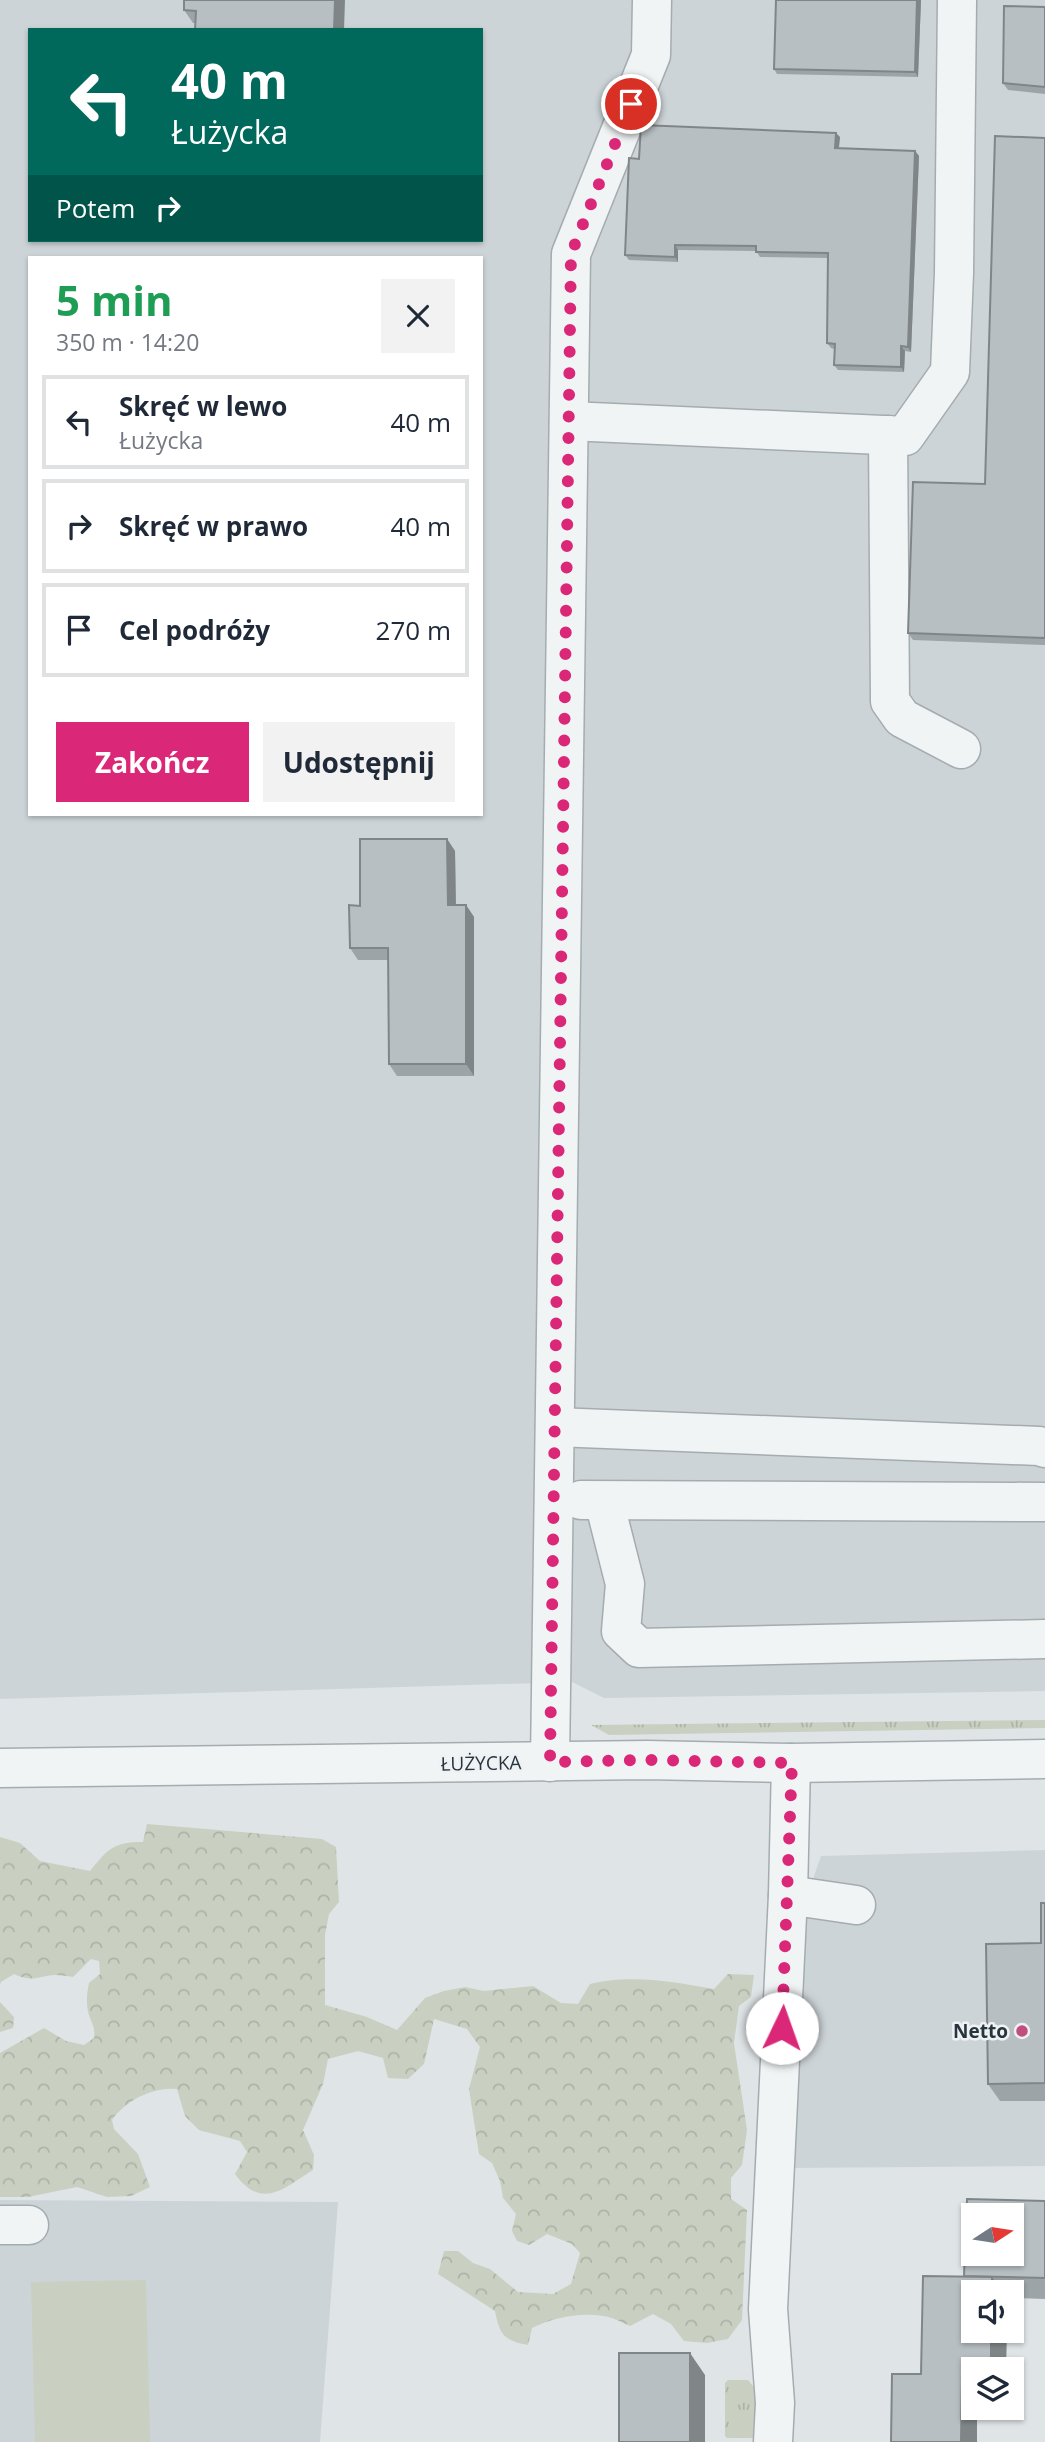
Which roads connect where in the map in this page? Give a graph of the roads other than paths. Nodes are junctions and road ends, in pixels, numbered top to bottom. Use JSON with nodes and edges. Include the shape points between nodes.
{"nodes":[{"id":1,"x":652,"y":0,"type":"edge"},
{"id":2,"x":957,"y":0,"type":"edge"},
{"id":3,"x":569,"y":421,"type":"junction"},
{"id":4,"x":888,"y":435,"type":"junction"},
{"id":5,"x":961,"y":749,"type":"dead end"},
{"id":6,"x":555,"y":1427,"type":"junction"},
{"id":7,"x":1045,"y":1448,"type":"edge"},
{"id":8,"x":554,"y":1500,"type":"junction"},
{"id":9,"x":604,"y":1501,"type":"junction"},
{"id":10,"x":1045,"y":1502,"type":"edge"},
{"id":11,"x":1045,"y":1639,"type":"edge"},
{"id":12,"x":1045,"y":1759,"type":"edge"},
{"id":13,"x":550,"y":1762,"type":"junction"},
{"id":14,"x":792,"y":1763,"type":"junction"},
{"id":15,"x":0,"y":1768,"type":"edge"},
{"id":16,"x":788,"y":1895,"type":"junction"},
{"id":17,"x":856,"y":1905,"type":"dead end"},
{"id":18,"x":773,"y":2442,"type":"edge"}],
"edges":[{"from":1,"to":3,"type":"street","via":[[650,55],[571,254]]},
{"from":2,"to":4,"type":"street","via":[[950,372],[905,436]]},
{"from":3,"to":4,"type":"street"},
{"from":3,"to":6,"type":"street"},
{"from":4,"to":5,"type":"street","via":[[890,701],[902,718]]},
{"from":6,"to":7,"type":"street"},
{"from":6,"to":8,"type":"street"},
{"from":8,"to":9,"type":"street"},
{"from":8,"to":13,"type":"street"},
{"from":9,"to":10,"type":"street"},
{"from":9,"to":11,"type":"street","via":[[625,1584],[621,1631],[639,1648]]},
{"from":12,"to":14,"type":"street","name":"ŁUŻYCKA"},
{"from":13,"to":14,"type":"street","name":"ŁUŻYCKA"},
{"from":13,"to":15,"type":"street","name":"ŁUŻYCKA"},
{"from":14,"to":16,"type":"street"},
{"from":16,"to":17,"type":"street"},
{"from":16,"to":18,"type":"street","via":[[768,2309]]}]}
